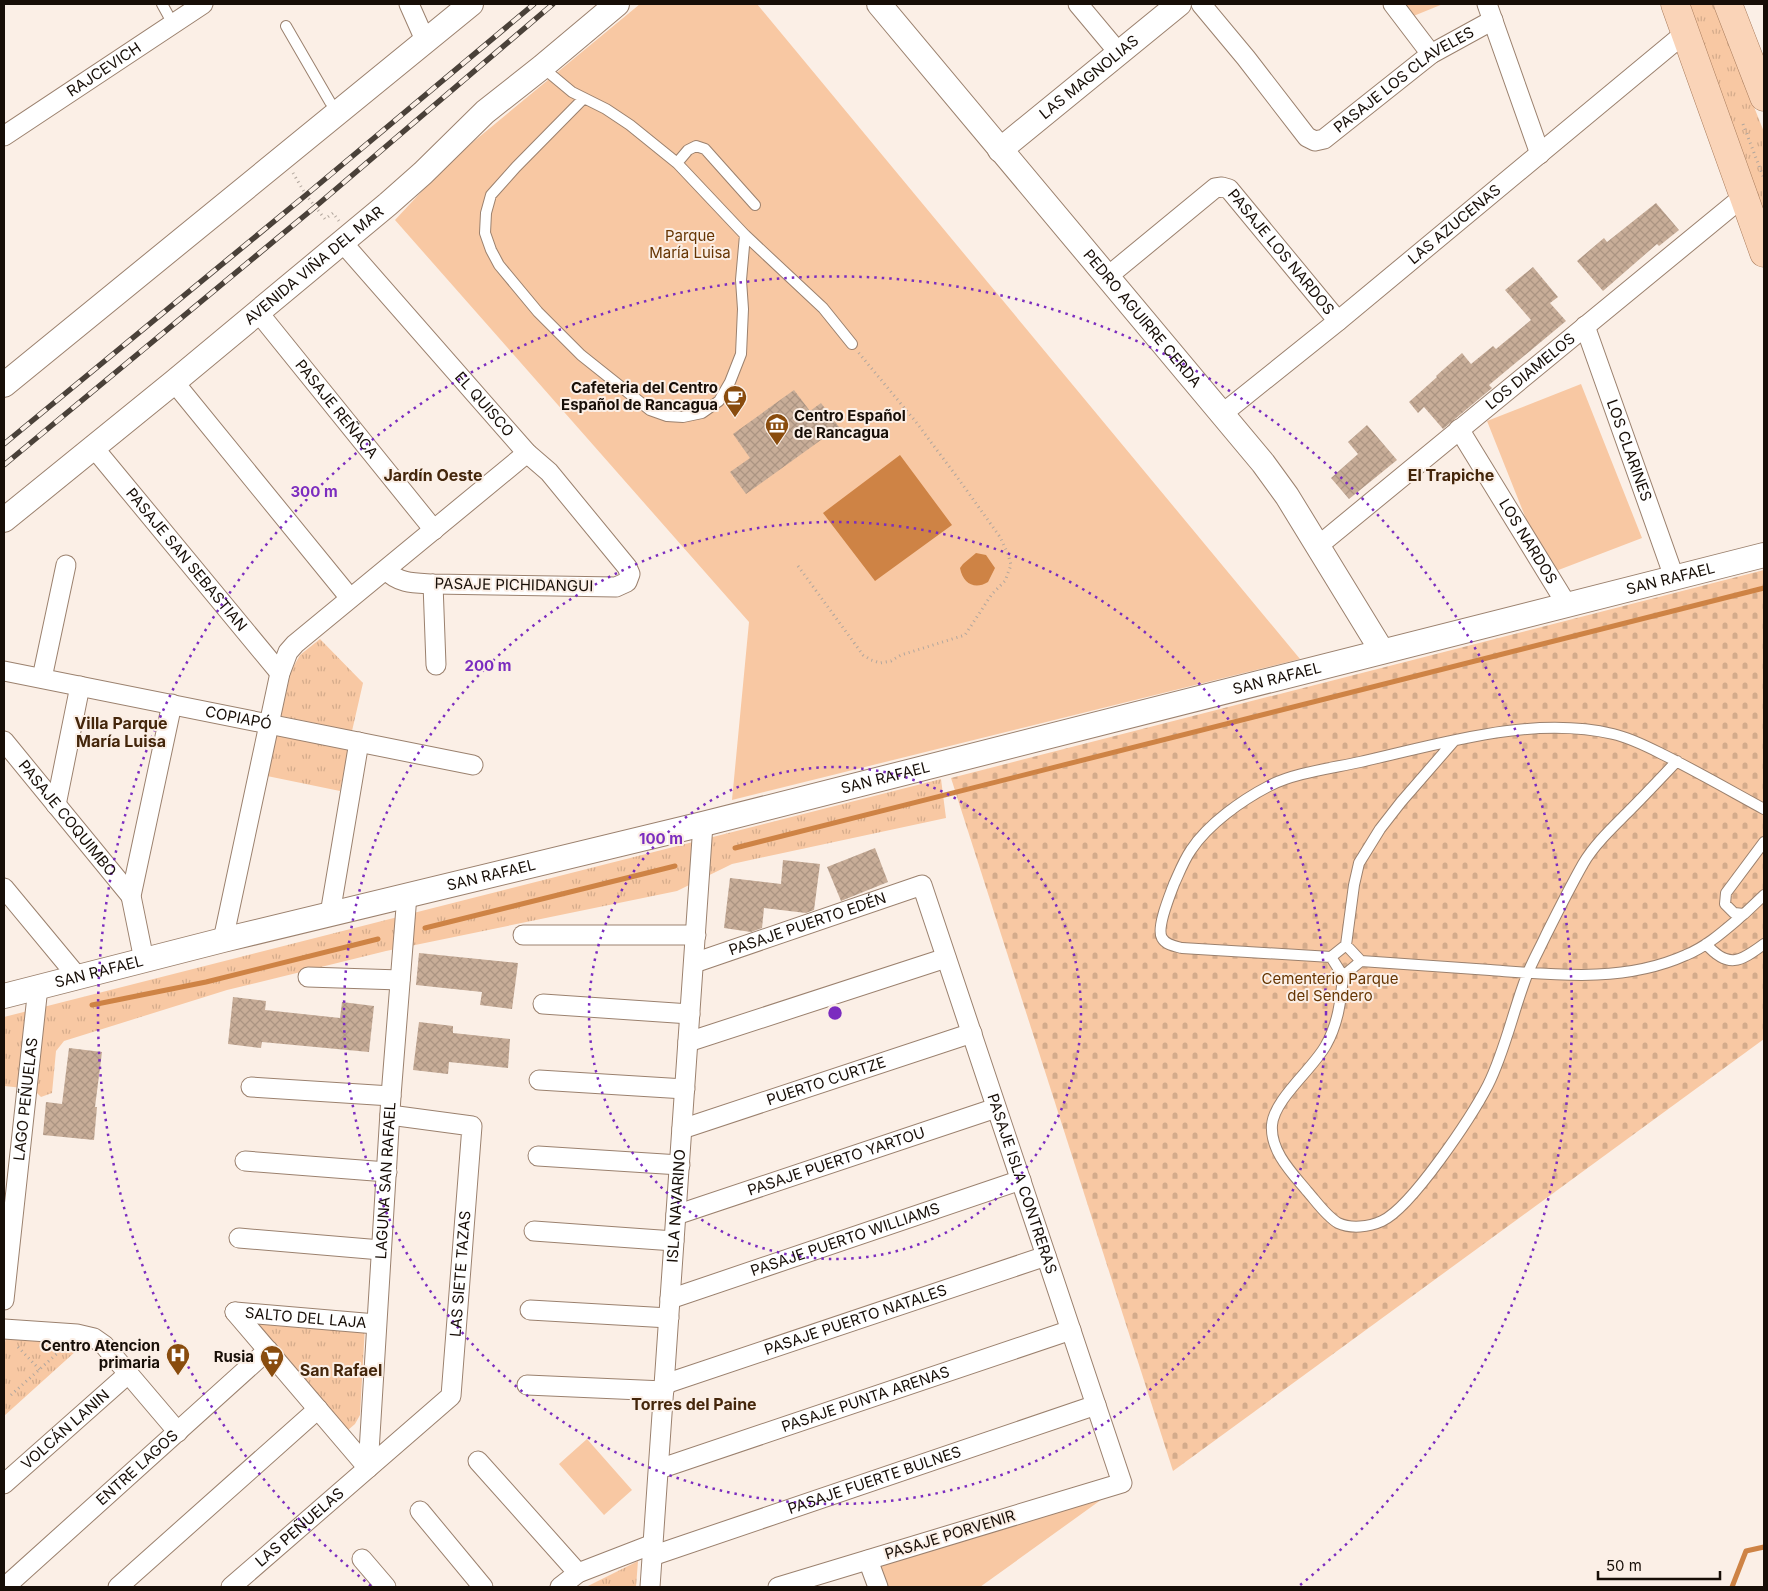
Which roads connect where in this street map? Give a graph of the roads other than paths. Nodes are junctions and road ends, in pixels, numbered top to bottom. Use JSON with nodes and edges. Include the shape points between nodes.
{"nodes":[{"id":1,"x":162,"y":4,"type":"edge"},
{"id":2,"x":203,"y":4,"type":"edge"},
{"id":3,"x":409,"y":4,"type":"edge"},
{"id":4,"x":471,"y":4,"type":"edge"},
{"id":5,"x":617,"y":4,"type":"edge"},
{"id":6,"x":880,"y":4,"type":"edge"},
{"id":7,"x":1078,"y":4,"type":"edge"},
{"id":8,"x":1179,"y":4,"type":"edge"},
{"id":9,"x":1201,"y":4,"type":"edge"},
{"id":10,"x":1393,"y":4,"type":"edge"},
{"id":11,"x":1675,"y":4,"type":"edge"},
{"id":12,"x":1728,"y":4,"type":"edge"},
{"id":13,"x":1490,"y":12,"type":"edge"},
{"id":14,"x":173,"y":24,"type":"junction"},
{"id":15,"x":286,"y":26,"type":"dead end"},
{"id":16,"x":1686,"y":33,"type":"junction"},
{"id":17,"x":425,"y":40,"type":"junction"},
{"id":18,"x":1118,"y":53,"type":"junction"},
{"id":19,"x":1431,"y":54,"type":"junction"},
{"id":20,"x":542,"y":67,"type":"junction"},
{"id":21,"x":1762,"y":84,"type":"edge"},
{"id":22,"x":583,"y":99,"type":"junction"},
{"id":23,"x":339,"y":112,"type":"junction"},
{"id":24,"x":4,"y":136,"type":"edge"},
{"id":25,"x":1000,"y":150,"type":"junction"},
{"id":26,"x":1540,"y":154,"type":"junction"},
{"id":27,"x":677,"y":163,"type":"junction"},
{"id":28,"x":1744,"y":196,"type":"junction"},
{"id":29,"x":756,"y":205,"type":"dead end"},
{"id":30,"x":745,"y":235,"type":"junction"},
{"id":31,"x":346,"y":238,"type":"junction"},
{"id":32,"x":1764,"y":253,"type":"edge"},
{"id":33,"x":1107,"y":277,"type":"junction"},
{"id":34,"x":258,"y":312,"type":"junction"},
{"id":35,"x":1338,"y":321,"type":"junction"},
{"id":36,"x":1585,"y":326,"type":"junction"},
{"id":37,"x":852,"y":344,"type":"road end"},
{"id":38,"x":174,"y":382,"type":"junction"},
{"id":39,"x":4,"y":385,"type":"edge"},
{"id":40,"x":1222,"y":414,"type":"junction"},
{"id":41,"x":1459,"y":428,"type":"junction"},
{"id":42,"x":94,"y":448,"type":"junction"},
{"id":43,"x":527,"y":453,"type":"junction"},
{"id":44,"x":4,"y":520,"type":"edge"},
{"id":45,"x":434,"y":530,"type":"junction"},
{"id":46,"x":1318,"y":546,"type":"junction"},
{"id":47,"x":1764,"y":555,"type":"edge"},
{"id":48,"x":66,"y":565,"type":"dead end"},
{"id":49,"x":627,"y":567,"type":"joint"},
{"id":50,"x":386,"y":570,"type":"junction"},
{"id":51,"x":1674,"y":577,"type":"junction"},
{"id":52,"x":433,"y":584,"type":"junction"},
{"id":53,"x":350,"y":598,"type":"junction"},
{"id":54,"x":1567,"y":604,"type":"junction"},
{"id":55,"x":1382,"y":651,"type":"junction"},
{"id":56,"x":436,"y":666,"type":"dead end"},
{"id":57,"x":4,"y":670,"type":"edge"},
{"id":58,"x":280,"y":673,"type":"junction"},
{"id":59,"x":42,"y":678,"type":"junction"},
{"id":60,"x":80,"y":686,"type":"junction"},
{"id":61,"x":172,"y":704,"type":"junction"},
{"id":62,"x":269,"y":724,"type":"junction"},
{"id":63,"x":4,"y":741,"type":"edge"},
{"id":64,"x":1454,"y":741,"type":"junction"},
{"id":65,"x":359,"y":742,"type":"junction"},
{"id":66,"x":1676,"y":762,"type":"junction"},
{"id":67,"x":473,"y":765,"type":"dead end"},
{"id":68,"x":56,"y":805,"type":"junction"},
{"id":69,"x":1764,"y":809,"type":"edge"},
{"id":70,"x":704,"y":824,"type":"junction"},
{"id":71,"x":1764,"y":842,"type":"edge"},
{"id":72,"x":922,"y":885,"type":"joint"},
{"id":73,"x":4,"y":888,"type":"edge"},
{"id":74,"x":408,"y":895,"type":"junction"},
{"id":75,"x":1764,"y":895,"type":"edge"},
{"id":76,"x":131,"y":896,"type":"junction"},
{"id":77,"x":330,"y":914,"type":"junction"},
{"id":78,"x":1744,"y":914,"type":"junction"},
{"id":79,"x":523,"y":935,"type":"dead end"},
{"id":80,"x":696,"y":935,"type":"junction"},
{"id":81,"x":223,"y":940,"type":"junction"},
{"id":82,"x":1706,"y":944,"type":"junction"},
{"id":83,"x":1764,"y":944,"type":"edge"},
{"id":84,"x":1346,"y":945,"type":"junction"},
{"id":85,"x":1331,"y":957,"type":"junction"},
{"id":86,"x":946,"y":958,"type":"junction"},
{"id":87,"x":144,"y":960,"type":"junction"},
{"id":88,"x":1361,"y":961,"type":"junction"},
{"id":89,"x":694,"y":963,"type":"junction"},
{"id":90,"x":1527,"y":973,"type":"junction"},
{"id":91,"x":77,"y":976,"type":"junction"},
{"id":92,"x":1343,"y":976,"type":"junction"},
{"id":93,"x":308,"y":977,"type":"dead end"},
{"id":94,"x":400,"y":980,"type":"junction"},
{"id":95,"x":38,"y":987,"type":"junction"},
{"id":96,"x":4,"y":996,"type":"edge"},
{"id":97,"x":542,"y":1004,"type":"dead end"},
{"id":98,"x":690,"y":1014,"type":"junction"},
{"id":99,"x":972,"y":1033,"type":"junction"},
{"id":100,"x":688,"y":1042,"type":"junction"},
{"id":101,"x":539,"y":1080,"type":"dead end"},
{"id":102,"x":250,"y":1087,"type":"dead end"},
{"id":103,"x":685,"y":1089,"type":"junction"},
{"id":104,"x":391,"y":1096,"type":"junction"},
{"id":105,"x":996,"y":1108,"type":"junction"},
{"id":106,"x":390,"y":1115,"type":"junction"},
{"id":107,"x":682,"y":1129,"type":"junction"},
{"id":108,"x":538,"y":1156,"type":"dead end"},
{"id":109,"x":245,"y":1161,"type":"dead end"},
{"id":110,"x":680,"y":1165,"type":"junction"},
{"id":111,"x":387,"y":1172,"type":"junction"},
{"id":112,"x":1021,"y":1180,"type":"junction"},
{"id":113,"x":676,"y":1215,"type":"junction"},
{"id":114,"x":534,"y":1231,"type":"dead end"},
{"id":115,"x":239,"y":1238,"type":"dead end"},
{"id":116,"x":674,"y":1241,"type":"junction"},
{"id":117,"x":381,"y":1250,"type":"junction"},
{"id":118,"x":1046,"y":1256,"type":"junction"},
{"id":119,"x":4,"y":1300,"type":"edge"},
{"id":120,"x":670,"y":1308,"type":"junction"},
{"id":121,"x":530,"y":1310,"type":"dead end"},
{"id":122,"x":376,"y":1324,"type":"junction"},
{"id":123,"x":4,"y":1329,"type":"edge"},
{"id":124,"x":1071,"y":1330,"type":"junction"},
{"id":125,"x":268,"y":1350,"type":"junction"},
{"id":126,"x":128,"y":1374,"type":"junction"},
{"id":127,"x":527,"y":1385,"type":"dead end"},
{"id":128,"x":664,"y":1387,"type":"junction"},
{"id":129,"x":1096,"y":1405,"type":"junction"},
{"id":130,"x":318,"y":1409,"type":"junction"},
{"id":131,"x":178,"y":1432,"type":"junction"},
{"id":132,"x":478,"y":1462,"type":"dead end"},
{"id":133,"x":368,"y":1468,"type":"junction"},
{"id":134,"x":659,"y":1469,"type":"junction"},
{"id":135,"x":1122,"y":1483,"type":"joint"},
{"id":136,"x":4,"y":1484,"type":"edge"},
{"id":137,"x":420,"y":1511,"type":"dead end"},
{"id":138,"x":653,"y":1550,"type":"junction"},
{"id":139,"x":362,"y":1559,"type":"dead end"},
{"id":140,"x":868,"y":1560,"type":"junction"},
{"id":141,"x":578,"y":1573,"type":"junction"},
{"id":142,"x":5,"y":1587,"type":"edge"},
{"id":143,"x":118,"y":1587,"type":"edge"},
{"id":144,"x":231,"y":1587,"type":"edge"},
{"id":145,"x":386,"y":1587,"type":"edge"},
{"id":146,"x":483,"y":1587,"type":"edge"},
{"id":147,"x":560,"y":1587,"type":"edge"},
{"id":148,"x":650,"y":1587,"type":"edge"},
{"id":149,"x":778,"y":1587,"type":"edge"},
{"id":150,"x":878,"y":1587,"type":"edge"}],
"edges":[{"from":1,"to":14,"type":"lane"},
{"from":2,"to":14,"type":"street","name":"RAJCEVICH"},
{"from":3,"to":17,"type":"street"},
{"from":4,"to":17,"type":"street"},
{"from":5,"to":20,"type":"street","name":"AVENIDA VIÑA DEL MAR"},
{"from":6,"to":25,"type":"street","name":"PEDRO AGUIRRE CERDA"},
{"from":7,"to":18,"type":"street"},
{"from":8,"to":18,"type":"street","name":"LAS MAGNOLIAS"},
{"from":9,"to":19,"type":"street","name":"PASAJE LOS CLAVELES","via":[[1307,137],[1315,141],[1324,139]]},
{"from":10,"to":19,"type":"street"},
{"from":11,"to":16,"type":"main road"},
{"from":12,"to":21,"type":"main road"},
{"from":13,"to":19,"type":"street","name":"PASAJE LOS CLAVELES"},
{"from":13,"to":26,"type":"street"},
{"from":14,"to":24,"type":"street","name":"RAJCEVICH"},
{"from":15,"to":23,"type":"lane"},
{"from":16,"to":26,"type":"street","name":"LAS AZUCENAS"},
{"from":16,"to":28,"type":"main road"},
{"from":17,"to":23,"type":"street"},
{"from":18,"to":25,"type":"street","name":"LAS MAGNOLIAS"},
{"from":20,"to":22,"type":"lane"},
{"from":20,"to":31,"type":"street","name":"AVENIDA VIÑA DEL MAR","via":[[485,112],[422,173]]},
{"from":22,"to":27,"type":"lane","via":[[630,125]]},
{"from":22,"to":30,"type":"lane","via":[[491,195],[485,233],[498,265],[538,312],[581,355],[650,410],[667,416],[702,414],[718,401],[730,382],[741,354]]},
{"from":23,"to":39,"type":"street"},
{"from":25,"to":33,"type":"street","name":"PEDRO AGUIRRE CERDA"},
{"from":26,"to":35,"type":"street","name":"LAS AZUCENAS"},
{"from":27,"to":29,"type":"lane","via":[[696,146],[705,149]]},
{"from":27,"to":30,"type":"lane"},
{"from":28,"to":32,"type":"main road"},
{"from":28,"to":36,"type":"street","name":"LOS DIAMELOS"},
{"from":30,"to":37,"type":"lane","via":[[823,308]]},
{"from":31,"to":34,"type":"street","name":"AVENIDA VIÑA DEL MAR"},
{"from":31,"to":43,"type":"street","name":"EL QUISCO"},
{"from":33,"to":35,"type":"street","name":"PASAJE LOS NARDOS","via":[[1215,188],[1222,187],[1229,189]]},
{"from":33,"to":40,"type":"street","name":"PEDRO AGUIRRE CERDA"},
{"from":34,"to":38,"type":"street","name":"AVENIDA VIÑA DEL MAR"},
{"from":34,"to":45,"type":"street","name":"PASAJE REÑACA"},
{"from":35,"to":40,"type":"street","name":"LAS AZUCENAS"},
{"from":36,"to":41,"type":"street","name":"LOS DIAMELOS"},
{"from":36,"to":51,"type":"street","name":"LOS CLARINES"},
{"from":38,"to":42,"type":"street","name":"AVENIDA VIÑA DEL MAR"},
{"from":38,"to":53,"type":"street"},
{"from":40,"to":46,"type":"street","name":"PEDRO AGUIRRE CERDA","via":[[1277,481]]},
{"from":41,"to":46,"type":"street","name":"LOS DIAMELOS"},
{"from":41,"to":54,"type":"street","name":"LOS NARDOS"},
{"from":42,"to":44,"type":"street","name":"AVENIDA VIÑA DEL MAR"},
{"from":42,"to":58,"type":"street","name":"PASAJE SAN SEBASTIAN"},
{"from":43,"to":45,"type":"street"},
{"from":43,"to":49,"type":"street","name":"EL QUISCO","via":[[548,472]]},
{"from":45,"to":50,"type":"street"},
{"from":46,"to":55,"type":"street","name":"PEDRO AGUIRRE CERDA"},
{"from":47,"to":51,"type":"street","name":"SAN RAFAEL"},
{"from":48,"to":59,"type":"street"},
{"from":49,"to":52,"type":"street","name":"PASAJE PICHIDANGUI","via":[[629,578],[616,587]]},
{"from":50,"to":52,"type":"street","name":"PASAJE PICHIDANGUI","via":[[403,581]]},
{"from":50,"to":53,"type":"street"},
{"from":51,"to":54,"type":"street","name":"SAN RAFAEL"},
{"from":52,"to":56,"type":"street"},
{"from":53,"to":58,"type":"street","via":[[295,644],[288,652]]},
{"from":54,"to":55,"type":"street","name":"SAN RAFAEL"},
{"from":55,"to":70,"type":"street","name":"SAN RAFAEL"},
{"from":57,"to":59,"type":"street","name":"COPIAPÓ"},
{"from":58,"to":62,"type":"street"},
{"from":59,"to":60,"type":"street","name":"COPIAPÓ"},
{"from":60,"to":61,"type":"street","name":"COPIAPÓ"},
{"from":60,"to":68,"type":"street"},
{"from":61,"to":62,"type":"street","name":"COPIAPÓ"},
{"from":61,"to":76,"type":"street"},
{"from":62,"to":65,"type":"street","name":"COPIAPÓ"},
{"from":62,"to":81,"type":"street"},
{"from":63,"to":68,"type":"street","name":"PASAJE COQUIMBO"},
{"from":64,"to":66,"type":"lane","via":[[1516,730],[1569,727],[1623,737]]},
{"from":64,"to":84,"type":"lane","via":[[1400,802],[1359,863]]},
{"from":64,"to":85,"type":"lane","via":[[1271,785],[1231,810],[1191,850],[1174,884],[1160,928],[1161,937],[1169,944],[1182,948]]},
{"from":65,"to":67,"type":"street","name":"COPIAPÓ"},
{"from":65,"to":77,"type":"street"},
{"from":66,"to":69,"type":"lane"},
{"from":66,"to":90,"type":"lane","via":[[1611,829],[1585,861]]},
{"from":68,"to":76,"type":"street","name":"PASAJE COQUIMBO"},
{"from":70,"to":74,"type":"street","name":"SAN RAFAEL"},
{"from":70,"to":80,"type":"street","name":"ISLA NAVARINO"},
{"from":71,"to":78,"type":"lane","via":[[1724,897],[1729,911]]},
{"from":72,"to":86,"type":"street","name":"PASAJE ISLA CONTRERAS"},
{"from":72,"to":89,"type":"street","name":"PASAJE PUERTO EDÉN"},
{"from":73,"to":91,"type":"street"},
{"from":74,"to":77,"type":"street","name":"SAN RAFAEL"},
{"from":74,"to":94,"type":"street","name":"LAGUNA SAN RAFAEL"},
{"from":75,"to":78,"type":"lane"},
{"from":76,"to":87,"type":"street"},
{"from":77,"to":81,"type":"street","name":"SAN RAFAEL"},
{"from":78,"to":82,"type":"lane"},
{"from":79,"to":80,"type":"street"},
{"from":80,"to":89,"type":"street","name":"ISLA NAVARINO"},
{"from":81,"to":87,"type":"street","name":"SAN RAFAEL"},
{"from":82,"to":83,"type":"lane","via":[[1722,958],[1732,961]]},
{"from":82,"to":90,"type":"lane","via":[[1670,962],[1634,971],[1596,975]]},
{"from":84,"to":85,"type":"lane"},
{"from":84,"to":88,"type":"lane"},
{"from":85,"to":92,"type":"lane"},
{"from":86,"to":99,"type":"street","name":"PASAJE ISLA CONTRERAS"},
{"from":86,"to":100,"type":"street"},
{"from":87,"to":91,"type":"street","name":"SAN RAFAEL"},
{"from":88,"to":90,"type":"lane"},
{"from":88,"to":92,"type":"lane"},
{"from":89,"to":98,"type":"street","name":"ISLA NAVARINO"},
{"from":90,"to":92,"type":"lane","via":[[1489,1083],[1468,1120],[1398,1209],[1381,1222],[1366,1226],[1336,1222],[1279,1154],[1272,1126],[1273,1116],[1283,1099],[1327,1044],[1340,1008]]},
{"from":91,"to":95,"type":"street","name":"SAN RAFAEL"},
{"from":93,"to":94,"type":"street"},
{"from":94,"to":104,"type":"street","name":"LAGUNA SAN RAFAEL"},
{"from":95,"to":96,"type":"street","name":"SAN RAFAEL"},
{"from":95,"to":119,"type":"street","name":"LAGO PEÑUELAS"},
{"from":97,"to":98,"type":"street"},
{"from":98,"to":100,"type":"street","name":"ISLA NAVARINO"},
{"from":99,"to":105,"type":"street","name":"PASAJE ISLA CONTRERAS"},
{"from":99,"to":107,"type":"street","name":"PUERTO CURTZE"},
{"from":100,"to":103,"type":"street","name":"ISLA NAVARINO"},
{"from":101,"to":103,"type":"street"},
{"from":102,"to":104,"type":"street"},
{"from":103,"to":107,"type":"street","name":"ISLA NAVARINO"},
{"from":104,"to":106,"type":"street","name":"LAGUNA SAN RAFAEL"},
{"from":105,"to":112,"type":"street","name":"PASAJE ISLA CONTRERAS"},
{"from":105,"to":113,"type":"street","name":"PASAJE PUERTO YARTOU"},
{"from":106,"to":111,"type":"street","name":"LAGUNA SAN RAFAEL"},
{"from":106,"to":133,"type":"street","name":"LAS SIETE TAZAS","via":[[472,1126],[450,1396]]},
{"from":107,"to":110,"type":"street","name":"ISLA NAVARINO"},
{"from":108,"to":110,"type":"street"},
{"from":109,"to":111,"type":"street"},
{"from":110,"to":113,"type":"street","name":"ISLA NAVARINO"},
{"from":111,"to":117,"type":"street","name":"LAGUNA SAN RAFAEL"},
{"from":112,"to":118,"type":"street","name":"PASAJE ISLA CONTRERAS"},
{"from":112,"to":120,"type":"street","name":"PASAJE PUERTO WILLIAMS"},
{"from":113,"to":116,"type":"street","name":"ISLA NAVARINO"},
{"from":114,"to":116,"type":"street"},
{"from":115,"to":117,"type":"street"},
{"from":116,"to":120,"type":"street","name":"ISLA NAVARINO"},
{"from":117,"to":122,"type":"street","name":"LAGUNA SAN RAFAEL"},
{"from":118,"to":124,"type":"street","name":"PASAJE ISLA CONTRERAS"},
{"from":118,"to":128,"type":"street","name":"PASAJE PUERTO NATALES"},
{"from":120,"to":121,"type":"street"},
{"from":120,"to":128,"type":"street","name":"ISLA NAVARINO"},
{"from":122,"to":125,"type":"street","name":"SALTO DEL LAJA","via":[[235,1312]]},
{"from":122,"to":133,"type":"street","name":"LAGUNA SAN RAFAEL"},
{"from":123,"to":126,"type":"street","via":[[94,1338]]},
{"from":124,"to":129,"type":"street","name":"PASAJE ISLA CONTRERAS"},
{"from":124,"to":134,"type":"street","name":"PASAJE PUNTA ARENAS"},
{"from":125,"to":130,"type":"street"},
{"from":125,"to":131,"type":"street","name":"ENTRE LAGOS"},
{"from":126,"to":131,"type":"street"},
{"from":126,"to":136,"type":"street","name":"VOLCÁN LANIN"},
{"from":127,"to":128,"type":"street"},
{"from":128,"to":134,"type":"street","name":"ISLA NAVARINO"},
{"from":129,"to":135,"type":"street","name":"PASAJE ISLA CONTRERAS"},
{"from":129,"to":138,"type":"street","name":"PASAJE FUERTE BULNES"},
{"from":130,"to":133,"type":"street"},
{"from":130,"to":143,"type":"street"},
{"from":131,"to":142,"type":"street","name":"ENTRE LAGOS"},
{"from":132,"to":141,"type":"street"},
{"from":133,"to":144,"type":"street","name":"LAS PEÑUELAS"},
{"from":134,"to":138,"type":"street","name":"ISLA NAVARINO"},
{"from":135,"to":140,"type":"street","name":"PASAJE PORVENIR"},
{"from":137,"to":146,"type":"street"},
{"from":138,"to":141,"type":"street","name":"PASAJE FUERTE BULNES"},
{"from":138,"to":148,"type":"street","name":"ISLA NAVARINO"},
{"from":139,"to":145,"type":"street"},
{"from":140,"to":149,"type":"street","name":"PASAJE PORVENIR"},
{"from":140,"to":150,"type":"street"},
{"from":141,"to":147,"type":"street","name":"PASAJE FUERTE BULNES"}]}
